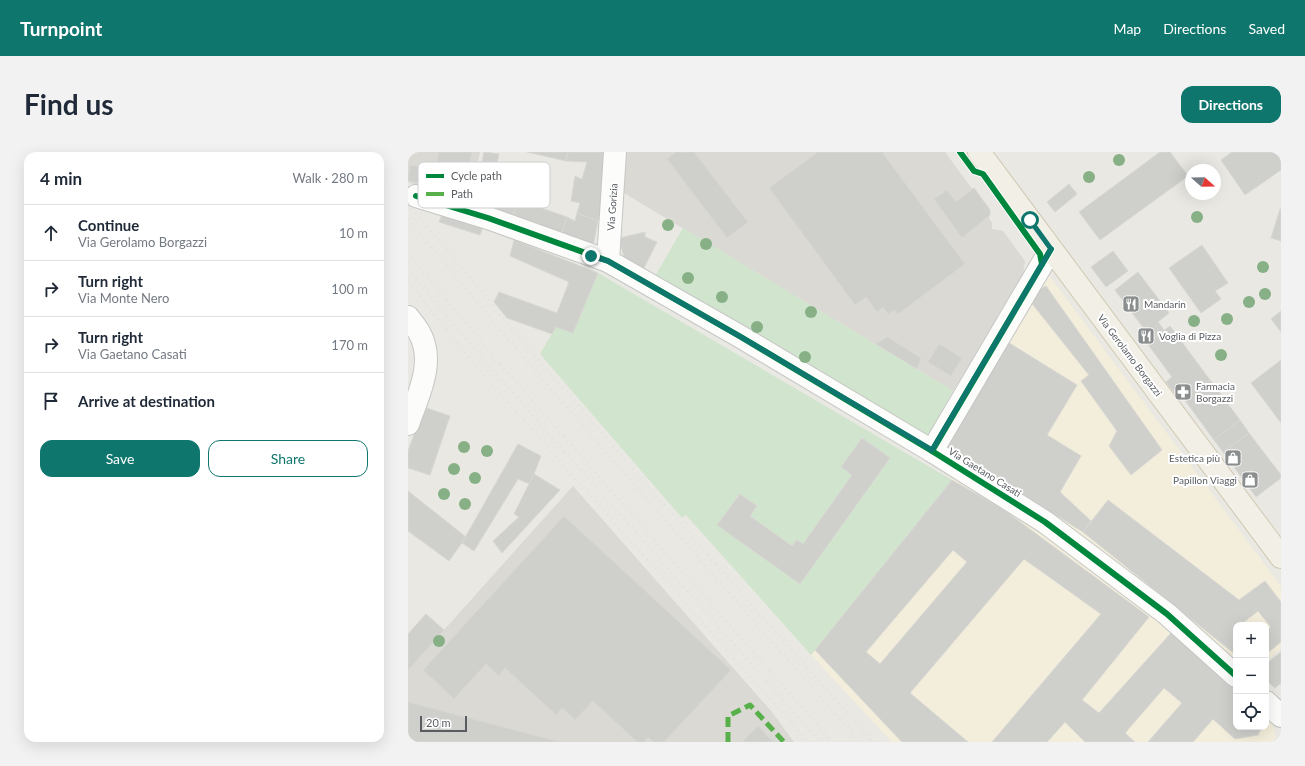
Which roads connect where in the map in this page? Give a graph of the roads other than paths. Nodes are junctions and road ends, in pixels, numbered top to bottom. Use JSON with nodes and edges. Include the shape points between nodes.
{"nodes":[{"id":1,"x":615,"y":152,"type":"edge"},
{"id":2,"x":979,"y":152,"type":"edge"},
{"id":3,"x":455,"y":208,"type":"edge"},
{"id":4,"x":1051,"y":249,"type":"junction"},
{"id":5,"x":608,"y":261,"type":"junction"},
{"id":6,"x":408,"y":318,"type":"edge"},
{"id":7,"x":408,"y":424,"type":"edge"},
{"id":8,"x":932,"y":450,"type":"junction"},
{"id":9,"x":1281,"y":557,"type":"edge"},
{"id":10,"x":1233,"y":673,"type":"edge"},
{"id":11,"x":1269,"y":705,"type":"edge"},
{"id":12,"x":1281,"y":716,"type":"edge"}],
"edges":[{"from":1,"to":5,"type":"street","name":"Via Gorizia"},
{"from":2,"to":4,"type":"main road","name":"Via Gerolamo Borgazzi"},
{"from":3,"to":5,"type":"street","name":"Via Gaetano Casati"},
{"from":4,"to":8,"type":"street"},
{"from":4,"to":9,"type":"main road","name":"Via Gerolamo Borgazzi"},
{"from":5,"to":8,"type":"street","name":"Via Gaetano Casati"},
{"from":6,"to":7,"type":"street","via":[[423,341],[426,366]]},
{"from":8,"to":10,"type":"street","name":"Via Gaetano Casati","via":[[1045,522],[1167,614]]},
{"from":11,"to":12,"type":"street"}]}
